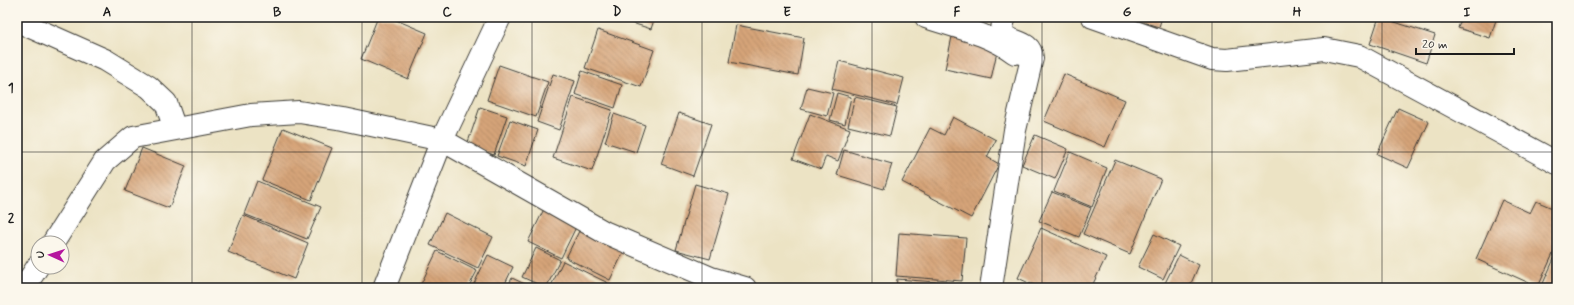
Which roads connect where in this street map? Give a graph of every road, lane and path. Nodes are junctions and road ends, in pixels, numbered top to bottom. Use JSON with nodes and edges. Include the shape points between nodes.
{"nodes":[{"id":1,"x":500,"y":17,"type":"edge"},
{"id":2,"x":926,"y":17,"type":"edge"},
{"id":3,"x":1005,"y":17,"type":"edge"},
{"id":4,"x":1093,"y":17,"type":"edge"},
{"id":5,"x":17,"y":21,"type":"edge"},
{"id":6,"x":1031,"y":64,"type":"junction"},
{"id":7,"x":175,"y":129,"type":"junction"},
{"id":8,"x":442,"y":140,"type":"junction"},
{"id":9,"x":1557,"y":163,"type":"edge"},
{"id":10,"x":58,"y":235,"type":"edge"},
{"id":11,"x":32,"y":275,"type":"edge"},
{"id":12,"x":24,"y":288,"type":"edge"},
{"id":13,"x":384,"y":288,"type":"edge"},
{"id":14,"x":745,"y":288,"type":"edge"},
{"id":15,"x":991,"y":288,"type":"edge"}],
"edges":[{"from":1,"to":8,"type":"street"},
{"from":2,"to":6,"type":"street","via":[[992,39],[1007,46]]},
{"from":3,"to":6,"type":"street","via":[[1002,30],[1004,35],[1027,46],[1031,52]]},
{"from":4,"to":9,"type":"street","via":[[1212,59],[1227,60],[1324,50],[1359,56]]},
{"from":5,"to":7,"type":"street","via":[[104,60],[149,87],[166,103]]},
{"from":6,"to":15,"type":"street","via":[[1015,130]]},
{"from":7,"to":8,"type":"street","via":[[251,115],[299,112]]},
{"from":7,"to":10,"type":"street","via":[[133,137],[105,161]]},
{"from":8,"to":13,"type":"street"},
{"from":8,"to":14,"type":"street","via":[[604,232],[711,278]]},
{"from":11,"to":12,"type":"street"}]}
